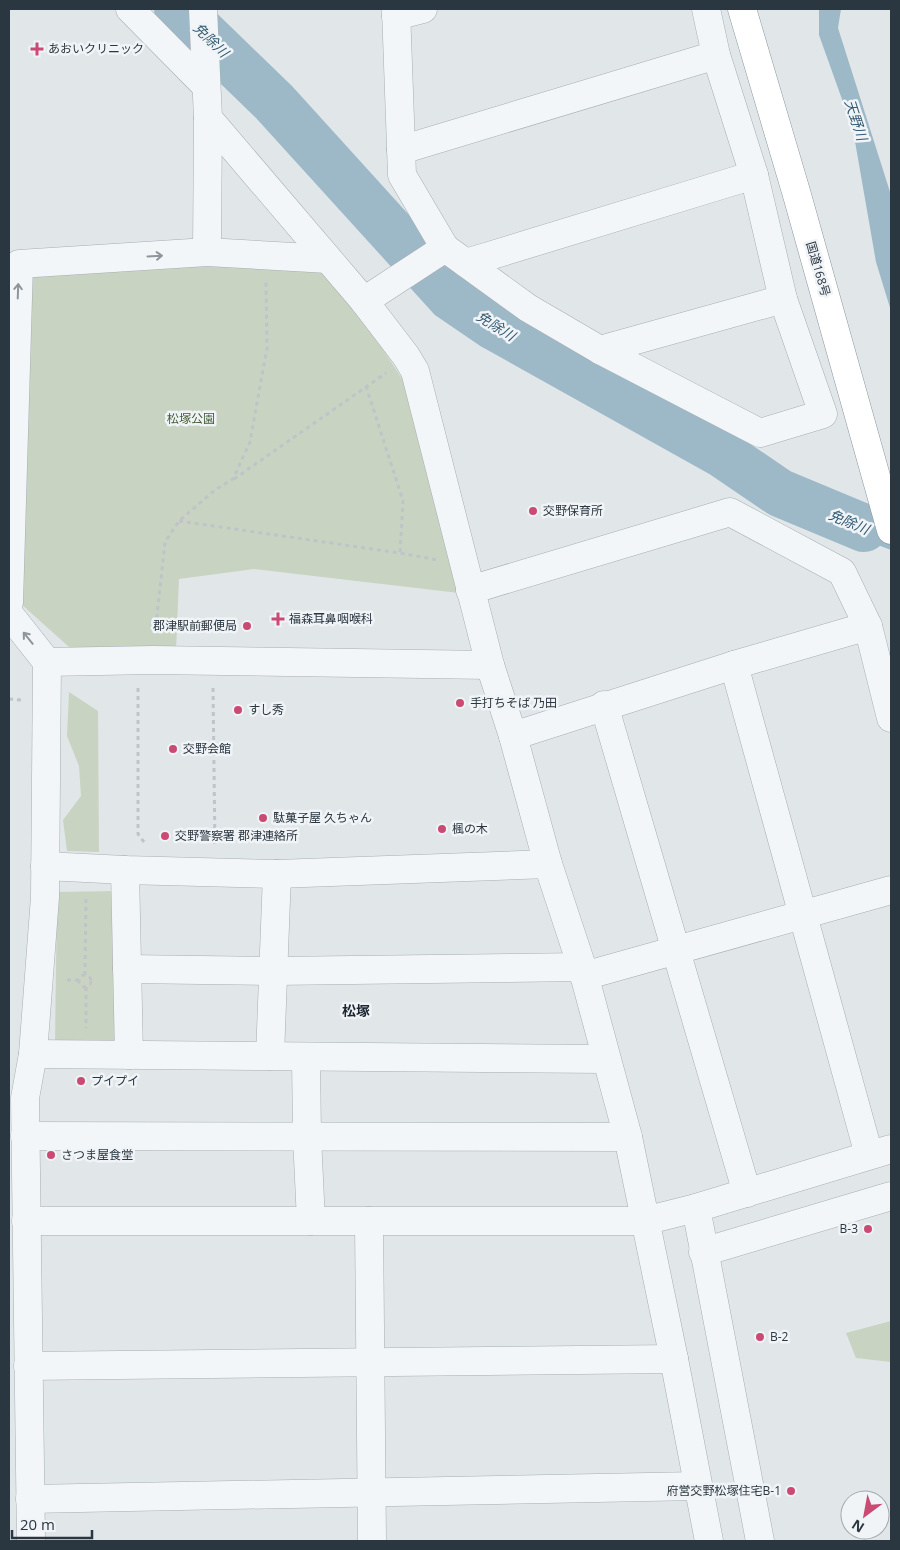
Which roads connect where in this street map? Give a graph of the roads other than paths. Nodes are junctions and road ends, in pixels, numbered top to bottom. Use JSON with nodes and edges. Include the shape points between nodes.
{"nodes":[{"id":1,"x":130,"y":9,"type":"edge"},
{"id":2,"x":203,"y":9,"type":"edge"},
{"id":3,"x":423,"y":9,"type":"edge"},
{"id":4,"x":706,"y":9,"type":"edge"},
{"id":5,"x":742,"y":9,"type":"edge"},
{"id":6,"x":396,"y":13,"type":"edge"},
{"id":7,"x":716,"y":55,"type":"junction"},
{"id":8,"x":206,"y":79,"type":"junction"},
{"id":9,"x":208,"y":118,"type":"junction"},
{"id":10,"x":401,"y":150,"type":"junction"},
{"id":11,"x":754,"y":175,"type":"junction"},
{"id":12,"x":207,"y":252,"type":"junction"},
{"id":13,"x":456,"y":256,"type":"junction"},
{"id":14,"x":328,"y":258,"type":"junction"},
{"id":15,"x":782,"y":299,"type":"junction"},
{"id":16,"x":364,"y":301,"type":"junction"},
{"id":17,"x":600,"y":350,"type":"junction"},
{"id":18,"x":891,"y":530,"type":"edge"},
{"id":19,"x":470,"y":590,"type":"junction"},
{"id":20,"x":9,"y":602,"type":"edge"},
{"id":21,"x":9,"y":614,"type":"edge"},
{"id":22,"x":868,"y":626,"type":"junction"},
{"id":23,"x":47,"y":662,"type":"junction"},
{"id":24,"x":490,"y":665,"type":"junction"},
{"id":25,"x":734,"y":665,"type":"junction"},
{"id":26,"x":604,"y":705,"type":"junction"},
{"id":27,"x":891,"y":718,"type":"edge"},
{"id":28,"x":513,"y":736,"type":"junction"},
{"id":29,"x":548,"y":864,"type":"junction"},
{"id":30,"x":45,"y":866,"type":"junction"},
{"id":31,"x":125,"y":870,"type":"junction"},
{"id":32,"x":277,"y":874,"type":"junction"},
{"id":33,"x":891,"y":890,"type":"edge"},
{"id":34,"x":802,"y":915,"type":"junction"},
{"id":35,"x":675,"y":950,"type":"junction"},
{"id":36,"x":127,"y":969,"type":"junction"},
{"id":37,"x":274,"y":971,"type":"junction"},
{"id":38,"x":583,"y":972,"type":"junction"},
{"id":39,"x":33,"y":1054,"type":"junction"},
{"id":40,"x":129,"y":1055,"type":"junction"},
{"id":41,"x":270,"y":1056,"type":"junction"},
{"id":42,"x":306,"y":1057,"type":"junction"},
{"id":43,"x":606,"y":1059,"type":"junction"},
{"id":44,"x":17,"y":1098,"type":"edge"},
{"id":45,"x":25,"y":1136,"type":"junction"},
{"id":46,"x":306,"y":1137,"type":"junction"},
{"id":47,"x":628,"y":1137,"type":"junction"},
{"id":48,"x":880,"y":1152,"type":"edge"},
{"id":49,"x":746,"y":1192,"type":"junction"},
{"id":50,"x":891,"y":1196,"type":"edge"},
{"id":51,"x":696,"y":1208,"type":"junction"},
{"id":52,"x":26,"y":1221,"type":"junction"},
{"id":53,"x":311,"y":1221,"type":"junction"},
{"id":54,"x":369,"y":1221,"type":"junction"},
{"id":55,"x":644,"y":1221,"type":"junction"},
{"id":56,"x":703,"y":1252,"type":"junction"},
{"id":57,"x":674,"y":1359,"type":"junction"},
{"id":58,"x":370,"y":1362,"type":"junction"},
{"id":59,"x":28,"y":1366,"type":"junction"},
{"id":60,"x":698,"y":1486,"type":"junction"},
{"id":61,"x":372,"y":1492,"type":"junction"},
{"id":62,"x":30,"y":1499,"type":"junction"},
{"id":63,"x":30,"y":1541,"type":"edge"},
{"id":64,"x":372,"y":1541,"type":"edge"},
{"id":65,"x":709,"y":1541,"type":"edge"},
{"id":66,"x":760,"y":1541,"type":"edge"}],
"edges":[{"from":1,"to":8,"type":"street"},
{"from":2,"to":8,"type":"street"},
{"from":3,"to":6,"type":"street"},
{"from":4,"to":7,"type":"street"},
{"from":5,"to":18,"type":"highway","name":"国道168号"},
{"from":6,"to":10,"type":"street"},
{"from":7,"to":10,"type":"street"},
{"from":7,"to":11,"type":"street"},
{"from":8,"to":9,"type":"street"},
{"from":9,"to":12,"type":"street"},
{"from":9,"to":14,"type":"street"},
{"from":10,"to":13,"type":"street","via":[[402,175]]},
{"from":11,"to":13,"type":"street"},
{"from":11,"to":15,"type":"street"},
{"from":12,"to":14,"type":"street"},
{"from":20,"to":12,"type":"street","one_way":true,"via":[[19,264]]},
{"from":13,"to":16,"type":"street","via":[[392,282]]},
{"from":13,"to":17,"type":"street","via":[[528,308]]},
{"from":14,"to":16,"type":"street"},
{"from":15,"to":17,"type":"street"},
{"from":15,"to":17,"type":"street","via":[[823,414],[760,433]]},
{"from":16,"to":19,"type":"street","via":[[415,371]]},
{"from":19,"to":22,"type":"street","via":[[730,512],[842,572]]},
{"from":19,"to":24,"type":"street"},
{"from":23,"to":21,"type":"street","one_way":true},
{"from":22,"to":25,"type":"street"},
{"from":22,"to":27,"type":"street"},
{"from":23,"to":24,"type":"street","via":[[153,660]]},
{"from":23,"to":30,"type":"street"},
{"from":24,"to":28,"type":"street"},
{"from":25,"to":26,"type":"street"},
{"from":25,"to":34,"type":"street"},
{"from":26,"to":28,"type":"street"},
{"from":26,"to":35,"type":"street"},
{"from":28,"to":29,"type":"street"},
{"from":29,"to":32,"type":"street"},
{"from":29,"to":38,"type":"street"},
{"from":30,"to":31,"type":"street"},
{"from":30,"to":39,"type":"street"},
{"from":31,"to":32,"type":"street"},
{"from":31,"to":36,"type":"street"},
{"from":32,"to":37,"type":"street"},
{"from":33,"to":34,"type":"street"},
{"from":34,"to":35,"type":"street"},
{"from":34,"to":48,"type":"street"},
{"from":35,"to":38,"type":"street"},
{"from":35,"to":49,"type":"street"},
{"from":36,"to":37,"type":"street"},
{"from":36,"to":40,"type":"street"},
{"from":37,"to":38,"type":"street"},
{"from":37,"to":41,"type":"street"},
{"from":38,"to":43,"type":"street"},
{"from":39,"to":40,"type":"street"},
{"from":39,"to":44,"type":"street"},
{"from":40,"to":41,"type":"street"},
{"from":41,"to":42,"type":"street"},
{"from":42,"to":43,"type":"street"},
{"from":42,"to":46,"type":"street"},
{"from":43,"to":47,"type":"street"},
{"from":44,"to":45,"type":"street"},
{"from":45,"to":46,"type":"street"},
{"from":45,"to":52,"type":"street"},
{"from":46,"to":47,"type":"street"},
{"from":46,"to":53,"type":"street"},
{"from":47,"to":55,"type":"street"},
{"from":48,"to":49,"type":"street"},
{"from":49,"to":51,"type":"street"},
{"from":50,"to":56,"type":"street"},
{"from":51,"to":55,"type":"street"},
{"from":51,"to":56,"type":"street"},
{"from":52,"to":53,"type":"street"},
{"from":52,"to":59,"type":"street"},
{"from":53,"to":54,"type":"street"},
{"from":54,"to":55,"type":"street"},
{"from":54,"to":58,"type":"street"},
{"from":55,"to":57,"type":"street"},
{"from":56,"to":66,"type":"street"},
{"from":57,"to":58,"type":"street"},
{"from":57,"to":60,"type":"street"},
{"from":58,"to":59,"type":"street"},
{"from":58,"to":61,"type":"street"},
{"from":59,"to":62,"type":"street"},
{"from":60,"to":61,"type":"street"},
{"from":60,"to":65,"type":"street"},
{"from":61,"to":62,"type":"street"},
{"from":61,"to":64,"type":"street"},
{"from":62,"to":63,"type":"street"}]}
